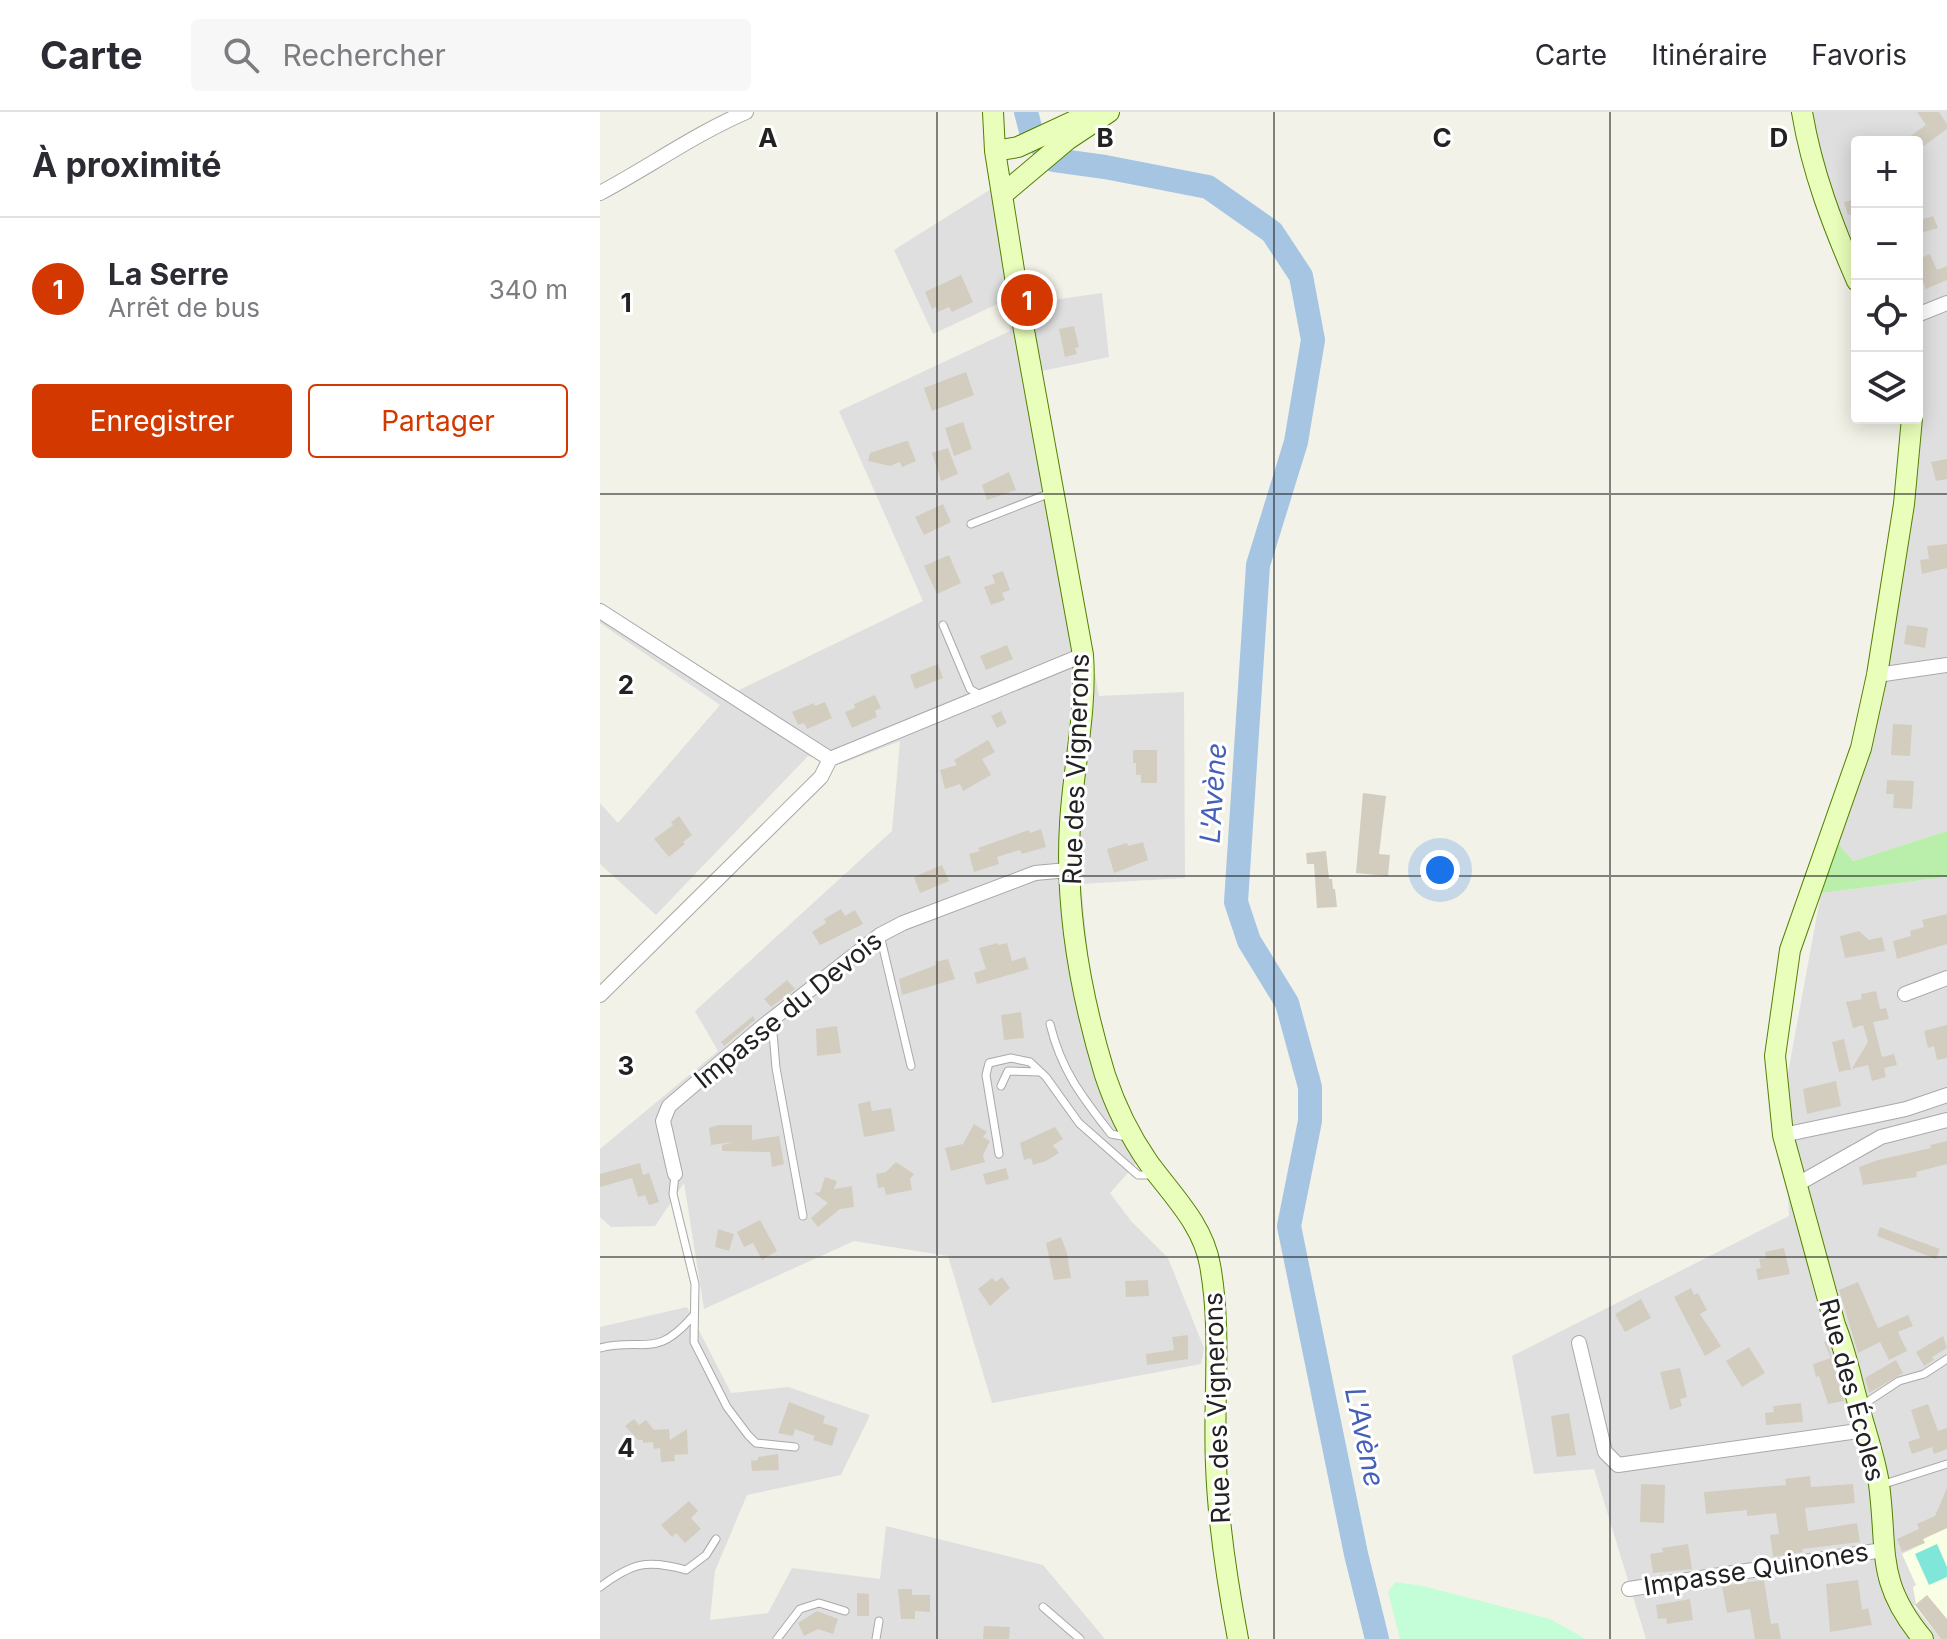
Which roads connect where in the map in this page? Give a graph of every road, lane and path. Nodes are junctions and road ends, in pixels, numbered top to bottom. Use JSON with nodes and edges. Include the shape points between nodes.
{"nodes":[{"id":1,"x":746,"y":112,"type":"edge"},
{"id":2,"x":1094,"y":112,"type":"edge"},
{"id":3,"x":1109,"y":112,"type":"edge"},
{"id":4,"x":1802,"y":112,"type":"edge"},
{"id":5,"x":988,"y":114,"type":"edge"},
{"id":6,"x":1062,"y":134,"type":"junction"},
{"id":7,"x":995,"y":151,"type":"junction"},
{"id":8,"x":600,"y":193,"type":"edge"},
{"id":9,"x":1002,"y":195,"type":"junction"},
{"id":10,"x":1857,"y":280,"type":"edge"},
{"id":11,"x":1947,"y":303,"type":"edge"},
{"id":12,"x":1923,"y":313,"type":"edge"},
{"id":13,"x":1911,"y":424,"type":"edge"},
{"id":14,"x":1055,"y":491,"type":"junction"},
{"id":15,"x":971,"y":524,"type":"dead end"},
{"id":16,"x":600,"y":611,"type":"edge"},
{"id":17,"x":943,"y":625,"type":"dead end"},
{"id":18,"x":1083,"y":655,"type":"junction"},
{"id":19,"x":1947,"y":665,"type":"edge"},
{"id":20,"x":1877,"y":675,"type":"junction"},
{"id":21,"x":982,"y":696,"type":"junction"},
{"id":22,"x":830,"y":759,"type":"junction"},
{"id":23,"x":1068,"y":870,"type":"junction"},
{"id":24,"x":880,"y":935,"type":"junction"},
{"id":25,"x":1947,"y":978,"type":"edge"},
{"id":26,"x":1905,"y":994,"type":"dead end"},
{"id":27,"x":600,"y":995,"type":"edge"},
{"id":28,"x":772,"y":1019,"type":"junction"},
{"id":29,"x":1050,"y":1024,"type":"dead end"},
{"id":30,"x":911,"y":1066,"type":"dead end"},
{"id":31,"x":1040,"y":1072,"type":"junction"},
{"id":32,"x":1001,"y":1086,"type":"dead end"},
{"id":33,"x":1947,"y":1095,"type":"edge"},
{"id":34,"x":1947,"y":1120,"type":"edge"},
{"id":35,"x":1783,"y":1135,"type":"junction"},
{"id":36,"x":1133,"y":1138,"type":"junction"},
{"id":37,"x":999,"y":1154,"type":"dead end"},
{"id":38,"x":675,"y":1174,"type":"joint"},
{"id":39,"x":1158,"y":1174,"type":"junction"},
{"id":40,"x":1796,"y":1185,"type":"junction"},
{"id":41,"x":803,"y":1216,"type":"dead end"},
{"id":42,"x":693,"y":1316,"type":"junction"},
{"id":43,"x":1579,"y":1343,"type":"dead end"},
{"id":44,"x":600,"y":1348,"type":"edge"},
{"id":45,"x":1947,"y":1359,"type":"edge"},
{"id":46,"x":1859,"y":1407,"type":"junction"},
{"id":47,"x":1865,"y":1430,"type":"junction"},
{"id":48,"x":795,"y":1447,"type":"dead end"},
{"id":49,"x":1947,"y":1464,"type":"edge"},
{"id":50,"x":1879,"y":1486,"type":"junction"},
{"id":51,"x":716,"y":1539,"type":"dead end"},
{"id":52,"x":1883,"y":1550,"type":"junction"},
{"id":53,"x":600,"y":1587,"type":"edge"},
{"id":54,"x":1629,"y":1589,"type":"dead end"},
{"id":55,"x":1043,"y":1607,"type":"dead end"},
{"id":56,"x":845,"y":1611,"type":"dead end"},
{"id":57,"x":879,"y":1621,"type":"dead end"},
{"id":58,"x":777,"y":1639,"type":"edge"},
{"id":59,"x":876,"y":1639,"type":"edge"},
{"id":60,"x":1080,"y":1639,"type":"edge"},
{"id":61,"x":1238,"y":1639,"type":"edge"},
{"id":62,"x":1923,"y":1639,"type":"edge"}],
"edges":[{"from":1,"to":8,"type":"street"},
{"from":2,"to":6,"type":"street"},
{"from":3,"to":6,"type":"street"},
{"from":4,"to":10,"type":"street","via":[[1825,205]]},
{"from":5,"to":7,"type":"street","name":"Rue des Vignerons"},
{"from":6,"to":7,"type":"street"},
{"from":6,"to":9,"type":"street"},
{"from":7,"to":9,"type":"street","name":"Rue des Vignerons"},
{"from":9,"to":14,"type":"street","name":"Rue des Vignerons"},
{"from":11,"to":12,"type":"street"},
{"from":13,"to":20,"type":"street","name":"Rue des Écoles"},
{"from":14,"to":15,"type":"lane"},
{"from":14,"to":18,"type":"street","name":"Rue des Vignerons"},
{"from":16,"to":22,"type":"street"},
{"from":17,"to":21,"type":"lane","via":[[970,689]]},
{"from":18,"to":21,"type":"street"},
{"from":18,"to":23,"type":"street","name":"Rue des Vignerons"},
{"from":19,"to":20,"type":"street"},
{"from":20,"to":35,"type":"street","name":"Rue des Écoles","via":[[1861,748],[1790,950],[1775,1056]]},
{"from":21,"to":22,"type":"street"},
{"from":22,"to":27,"type":"street","via":[[821,777]]},
{"from":23,"to":24,"type":"street","name":"Impasse du Devois","via":[[1035,873]]},
{"from":23,"to":36,"type":"street","name":"Rue des Vignerons","via":[[1098,1047]]},
{"from":24,"to":28,"type":"street","name":"Impasse du Devois"},
{"from":24,"to":30,"type":"lane"},
{"from":25,"to":26,"type":"street"},
{"from":28,"to":38,"type":"street","name":"Impasse du Devois","via":[[669,1106],[663,1121]]},
{"from":28,"to":41,"type":"lane"},
{"from":29,"to":36,"type":"lane","via":[[1057,1053],[1076,1090],[1111,1134]]},
{"from":31,"to":32,"type":"lane","via":[[1008,1071]]},
{"from":31,"to":37,"type":"lane","via":[[1030,1062],[1011,1058],[989,1063],[986,1075]]},
{"from":31,"to":39,"type":"lane","via":[[1079,1123],[1138,1175]]},
{"from":33,"to":35,"type":"street"},
{"from":34,"to":40,"type":"street","via":[[1881,1137]]},
{"from":35,"to":40,"type":"street","name":"Rue des Écoles"},
{"from":36,"to":39,"type":"street","name":"Rue des Vignerons"},
{"from":38,"to":42,"type":"lane","via":[[673,1194],[695,1284]]},
{"from":39,"to":61,"type":"street","name":"Rue des Vignerons","via":[[1194,1224],[1209,1260],[1216,1317],[1216,1465],[1225,1569]]},
{"from":40,"to":46,"type":"street","name":"Rue des Écoles"},
{"from":42,"to":44,"type":"lane","via":[[678,1334],[653,1346]]},
{"from":42,"to":48,"type":"lane","via":[[694,1342],[727,1407],[748,1435],[756,1443]]},
{"from":43,"to":47,"type":"street","via":[[1605,1452],[1618,1465]]},
{"from":45,"to":46,"type":"lane"},
{"from":46,"to":47,"type":"street","name":"Rue des Écoles"},
{"from":47,"to":50,"type":"street","name":"Rue des Écoles"},
{"from":49,"to":50,"type":"lane"},
{"from":50,"to":52,"type":"street","name":"Rue des Écoles"},
{"from":51,"to":53,"type":"lane","via":[[686,1570],[641,1563]]},
{"from":52,"to":54,"type":"street","name":"Impasse Quinones"},
{"from":52,"to":62,"type":"street","name":"Rue des Écoles","via":[[1896,1601]]},
{"from":55,"to":60,"type":"lane"},
{"from":56,"to":58,"type":"lane","via":[[819,1603],[800,1609]]},
{"from":57,"to":59,"type":"lane"}]}
